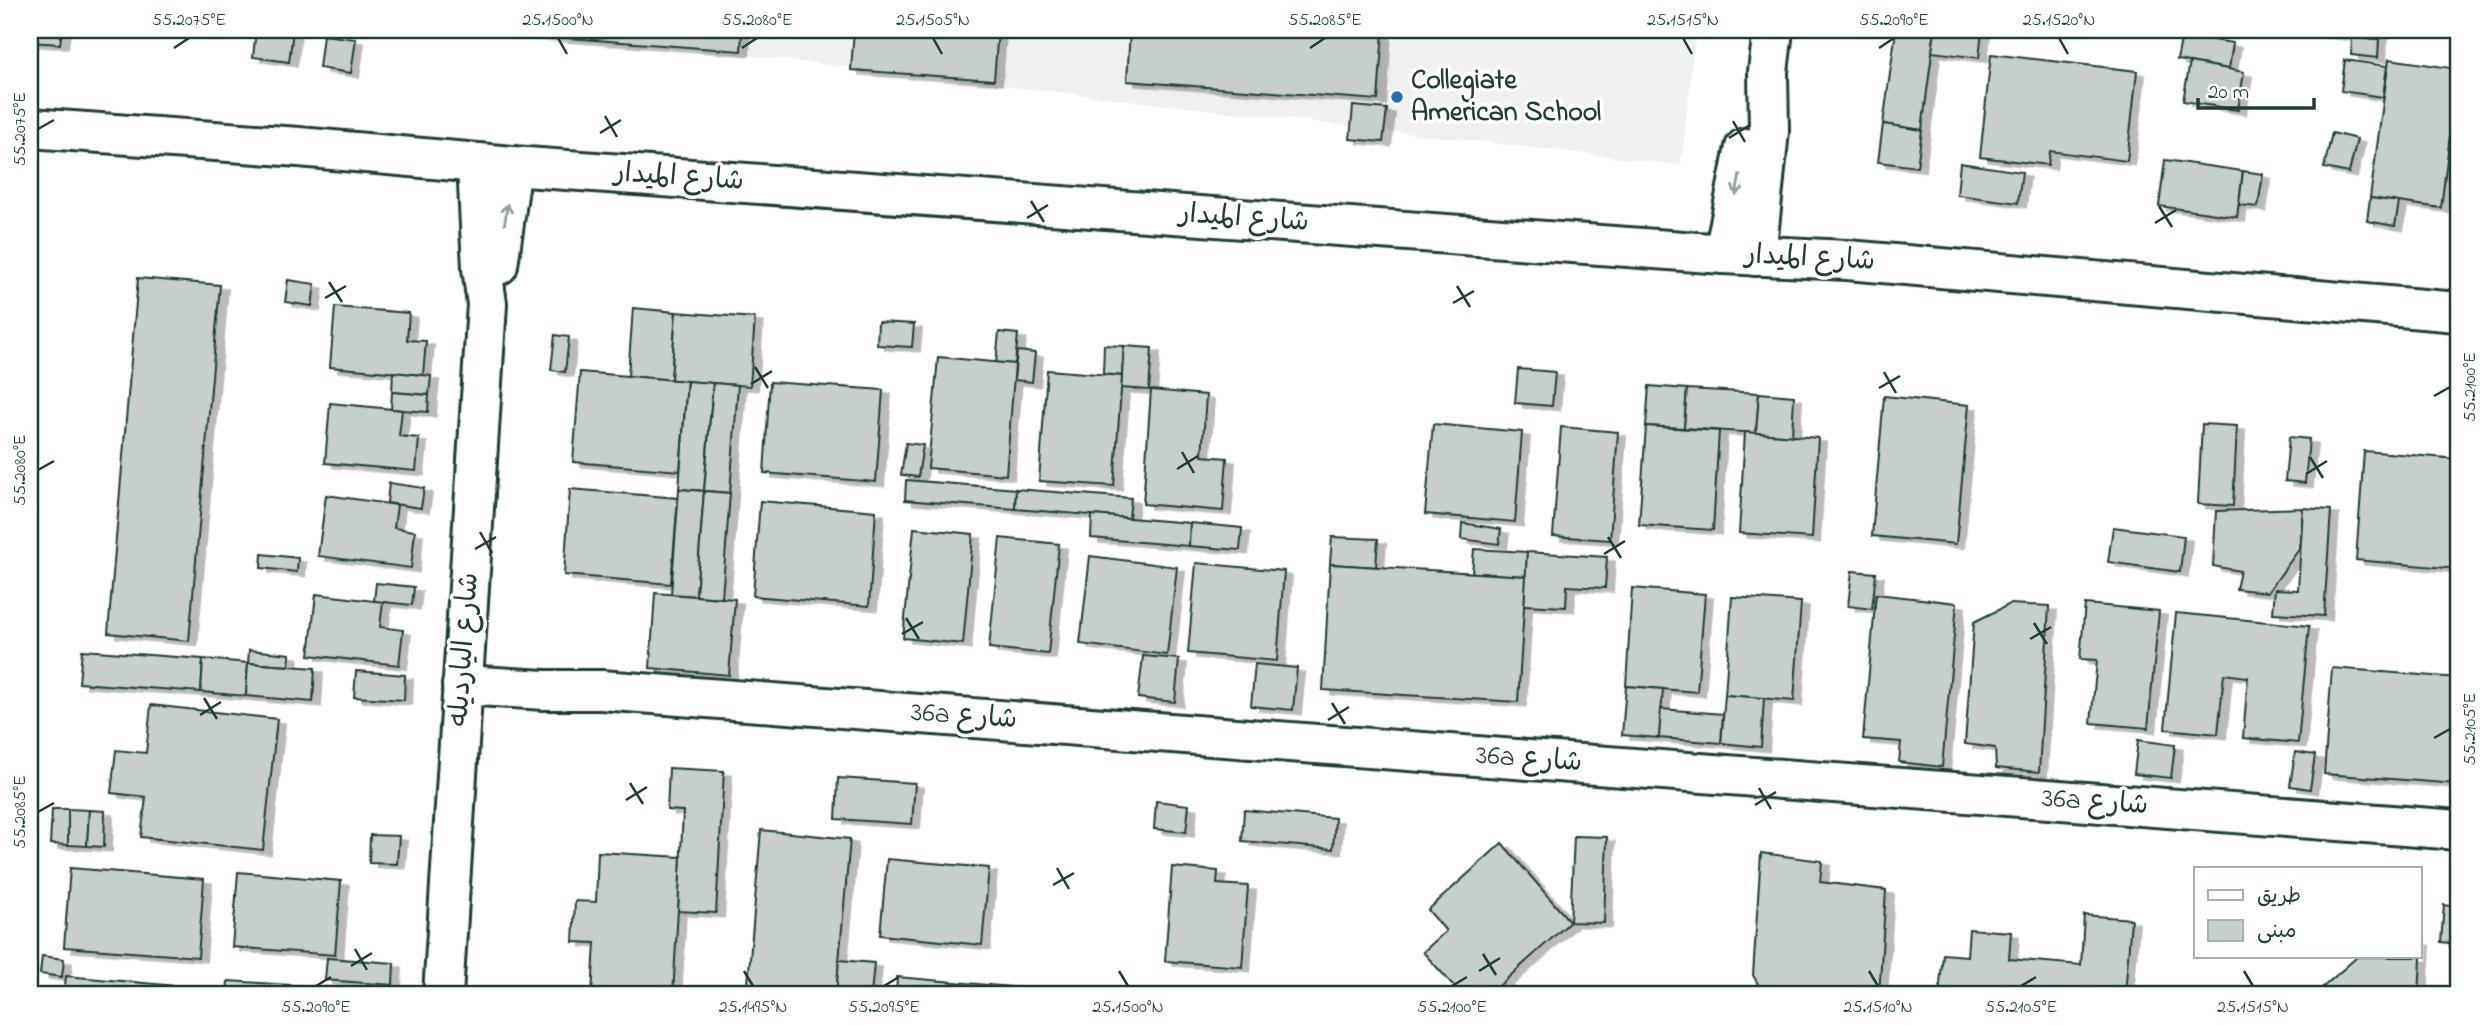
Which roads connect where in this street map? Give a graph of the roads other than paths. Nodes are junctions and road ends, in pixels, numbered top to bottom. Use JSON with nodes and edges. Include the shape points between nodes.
{"nodes":[{"id":1,"x":1773,"y":30,"type":"edge"},
{"id":2,"x":30,"y":128,"type":"edge"},
{"id":3,"x":495,"y":164,"type":"junction"},
{"id":4,"x":1740,"y":256,"type":"junction"},
{"id":5,"x":2458,"y":312,"type":"edge"},
{"id":6,"x":463,"y":670,"type":"junction"},
{"id":7,"x":2458,"y":830,"type":"edge"},
{"id":8,"x":443,"y":995,"type":"edge"}],
"edges":[{"from":1,"to":4,"type":"street","via":[[1769,131]]},
{"from":2,"to":3,"type":"street","name":"شارع الميدار"},
{"from":3,"to":4,"type":"street","name":"شارع الميدار"},
{"from":3,"to":6,"type":"street","name":"شارع اليارديله","via":[[501,251],[487,304]]},
{"from":4,"to":5,"type":"street","name":"شارع الميدار","via":[[1847,260]]},
{"from":6,"to":7,"type":"street","name":"36a شارع","via":[[564,691],[601,690]]},
{"from":6,"to":8,"type":"street","name":"شارع اليارديله"}]}
